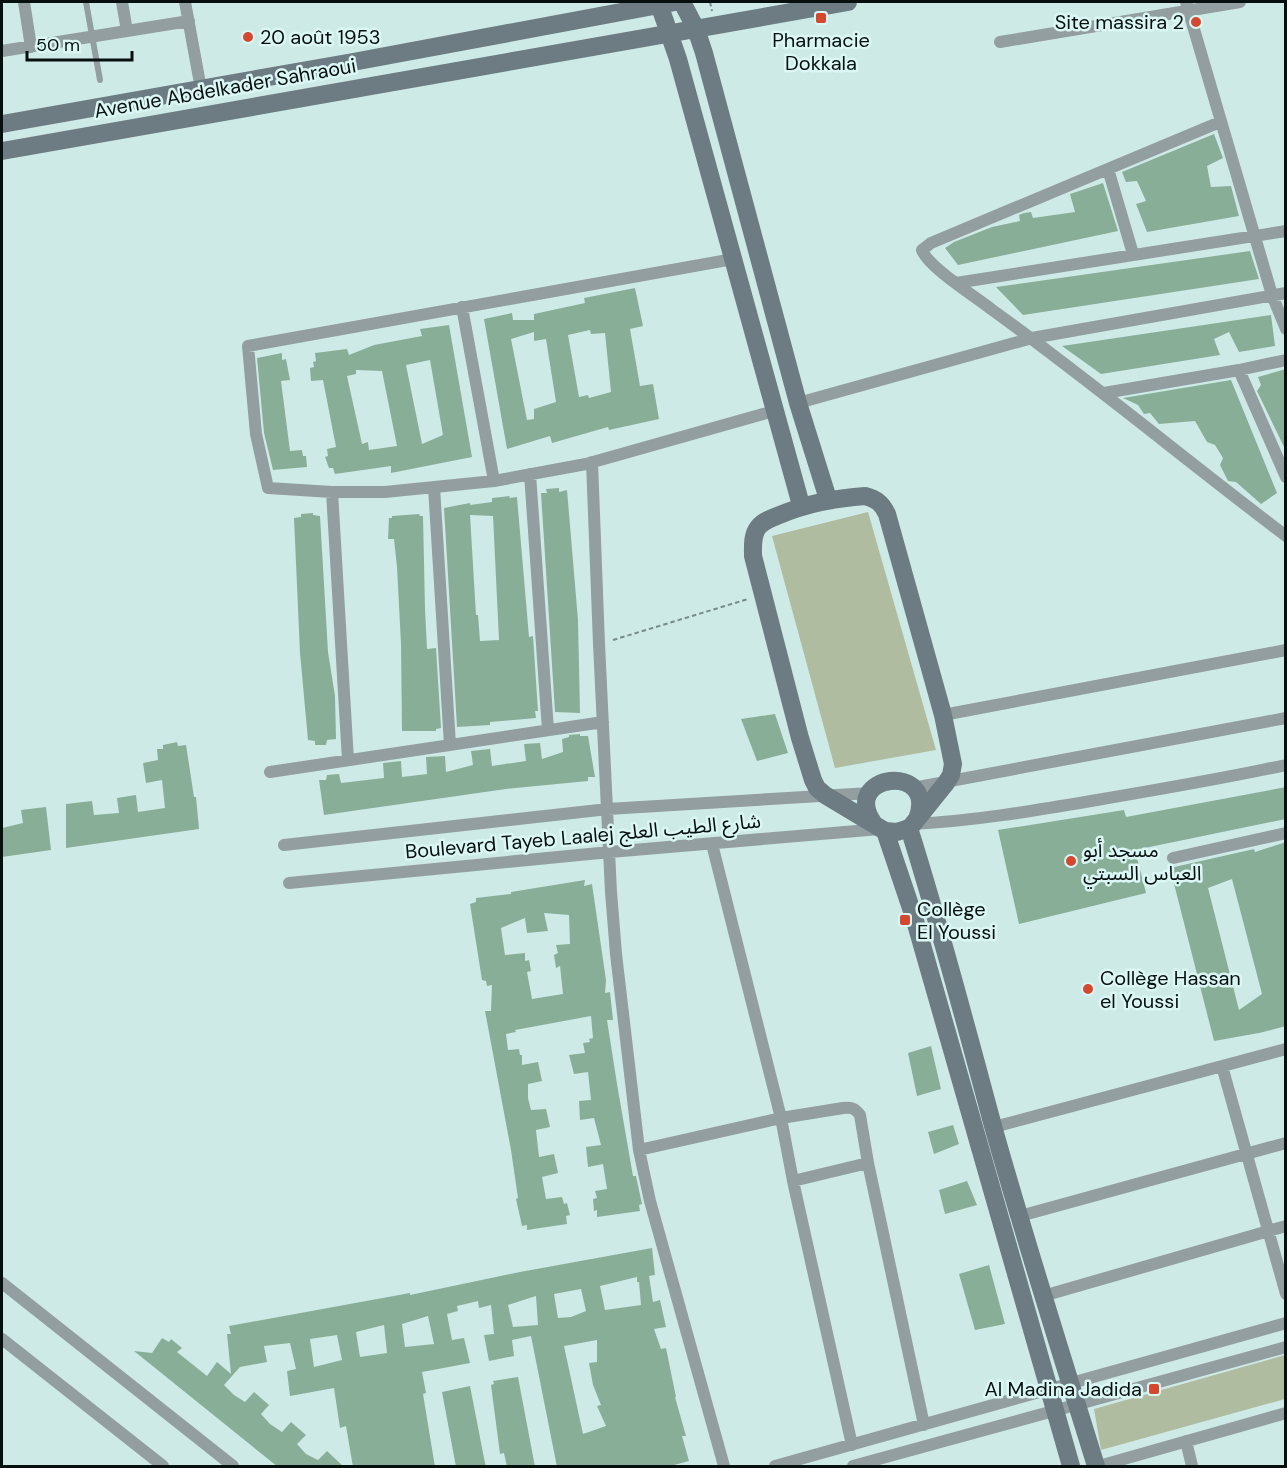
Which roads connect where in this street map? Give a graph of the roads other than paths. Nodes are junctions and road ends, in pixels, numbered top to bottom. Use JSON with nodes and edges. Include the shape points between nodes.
{"nodes":[{"id":1,"x":24,"y":2,"type":"edge"},
{"id":2,"x":86,"y":2,"type":"edge"},
{"id":3,"x":122,"y":2,"type":"edge"},
{"id":4,"x":185,"y":2,"type":"edge"},
{"id":5,"x":664,"y":2,"type":"edge"},
{"id":6,"x":682,"y":2,"type":"edge"},
{"id":7,"x":848,"y":2,"type":"edge"},
{"id":8,"x":1240,"y":2,"type":"edge"},
{"id":9,"x":1187,"y":6,"type":"edge"},
{"id":10,"x":189,"y":21,"type":"junction"},
{"id":11,"x":696,"y":29,"type":"junction"},
{"id":12,"x":127,"y":31,"type":"junction"},
{"id":13,"x":670,"y":34,"type":"junction"},
{"id":14,"x":93,"y":37,"type":"junction"},
{"id":15,"x":1000,"y":42,"type":"dead end"},
{"id":16,"x":30,"y":47,"type":"junction"},
{"id":17,"x":2,"y":51,"type":"edge"},
{"id":18,"x":100,"y":80,"type":"dead end"},
{"id":19,"x":201,"y":89,"type":"junction"},
{"id":20,"x":1220,"y":122,"type":"junction"},
{"id":21,"x":2,"y":124,"type":"edge"},
{"id":22,"x":2,"y":151,"type":"edge"},
{"id":23,"x":1107,"y":169,"type":"junction"},
{"id":24,"x":1286,"y":231,"type":"edge"},
{"id":25,"x":1255,"y":236,"type":"junction"},
{"id":26,"x":1133,"y":254,"type":"junction"},
{"id":27,"x":732,"y":259,"type":"junction"},
{"id":28,"x":956,"y":283,"type":"junction"},
{"id":29,"x":1286,"y":293,"type":"edge"},
{"id":30,"x":1272,"y":295,"type":"junction"},
{"id":31,"x":462,"y":307,"type":"junction"},
{"id":32,"x":1286,"y":329,"type":"edge"},
{"id":33,"x":1032,"y":338,"type":"junction"},
{"id":34,"x":1286,"y":360,"type":"edge"},
{"id":35,"x":1239,"y":370,"type":"junction"},
{"id":36,"x":1104,"y":393,"type":"junction"},
{"id":37,"x":798,"y":403,"type":"junction"},
{"id":38,"x":774,"y":411,"type":"junction"},
{"id":39,"x":592,"y":462,"type":"junction"},
{"id":40,"x":530,"y":474,"type":"junction"},
{"id":41,"x":1286,"y":477,"type":"edge"},
{"id":42,"x":494,"y":481,"type":"junction"},
{"id":43,"x":434,"y":487,"type":"junction"},
{"id":44,"x":332,"y":492,"type":"junction"},
{"id":45,"x":828,"y":499,"type":"junction"},
{"id":46,"x":801,"y":506,"type":"junction"},
{"id":47,"x":1286,"y":536,"type":"edge"},
{"id":48,"x":1286,"y":650,"type":"edge"},
{"id":49,"x":943,"y":715,"type":"junction"},
{"id":50,"x":1286,"y":718,"type":"edge"},
{"id":51,"x":603,"y":722,"type":"junction"},
{"id":52,"x":548,"y":730,"type":"junction"},
{"id":53,"x":450,"y":745,"type":"junction"},
{"id":54,"x":348,"y":760,"type":"junction"},
{"id":55,"x":1286,"y":765,"type":"edge"},
{"id":56,"x":270,"y":772,"type":"dead end"},
{"id":57,"x":946,"y":783,"type":"junction"},
{"id":58,"x":913,"y":788,"type":"junction"},
{"id":59,"x":870,"y":793,"type":"junction"},
{"id":60,"x":825,"y":795,"type":"junction"},
{"id":61,"x":608,"y":809,"type":"junction"},
{"id":62,"x":913,"y":823,"type":"junction"},
{"id":63,"x":880,"y":828,"type":"junction"},
{"id":64,"x":1286,"y":833,"type":"edge"},
{"id":65,"x":711,"y":844,"type":"junction"},
{"id":66,"x":284,"y":845,"type":"dead end"},
{"id":67,"x":610,"y":852,"type":"junction"},
{"id":68,"x":1173,"y":858,"type":"dead end"},
{"id":69,"x":289,"y":883,"type":"dead end"},
{"id":70,"x":1286,"y":1049,"type":"edge"},
{"id":71,"x":1222,"y":1066,"type":"junction"},
{"id":72,"x":781,"y":1118,"type":"junction"},
{"id":73,"x":994,"y":1127,"type":"junction"},
{"id":74,"x":1286,"y":1143,"type":"edge"},
{"id":75,"x":639,"y":1150,"type":"junction"},
{"id":76,"x":1247,"y":1153,"type":"junction"},
{"id":77,"x":868,"y":1163,"type":"junction"},
{"id":78,"x":793,"y":1181,"type":"junction"},
{"id":79,"x":1020,"y":1216,"type":"junction"},
{"id":80,"x":1286,"y":1226,"type":"edge"},
{"id":81,"x":1268,"y":1230,"type":"junction"},
{"id":82,"x":2,"y":1284,"type":"edge"},
{"id":83,"x":1286,"y":1294,"type":"edge"},
{"id":84,"x":1043,"y":1296,"type":"junction"},
{"id":85,"x":1286,"y":1323,"type":"edge"},
{"id":86,"x":2,"y":1339,"type":"edge"},
{"id":87,"x":1286,"y":1347,"type":"edge"},
{"id":88,"x":1070,"y":1384,"type":"junction"},
{"id":89,"x":1049,"y":1389,"type":"junction"},
{"id":90,"x":1077,"y":1405,"type":"junction"},
{"id":91,"x":1055,"y":1411,"type":"junction"},
{"id":92,"x":1286,"y":1413,"type":"edge"},
{"id":93,"x":924,"y":1425,"type":"junction"},
{"id":94,"x":1186,"y":1441,"type":"junction"},
{"id":95,"x":852,"y":1445,"type":"junction"},
{"id":96,"x":163,"y":1467,"type":"edge"},
{"id":97,"x":233,"y":1467,"type":"edge"},
{"id":98,"x":724,"y":1467,"type":"edge"},
{"id":99,"x":775,"y":1467,"type":"edge"},
{"id":100,"x":853,"y":1467,"type":"edge"},
{"id":101,"x":1071,"y":1467,"type":"edge"},
{"id":102,"x":1097,"y":1467,"type":"edge"},
{"id":103,"x":1192,"y":1467,"type":"edge"}],
"edges":[{"from":1,"to":16,"type":"street"},
{"from":2,"to":14,"type":"lane"},
{"from":3,"to":12,"type":"street"},
{"from":4,"to":10,"type":"street"},
{"from":5,"to":13,"type":"street"},
{"from":5,"to":19,"type":"street","name":"Avenue Abdelkader Sahraoui"},
{"from":6,"to":11,"type":"street"},
{"from":7,"to":11,"type":"street","name":"Avenue Abdelkader Sahraoui"},
{"from":8,"to":9,"type":"street"},
{"from":9,"to":15,"type":"street"},
{"from":9,"to":20,"type":"street"},
{"from":10,"to":12,"type":"street"},
{"from":10,"to":19,"type":"street"},
{"from":11,"to":13,"type":"street","name":"Avenue Abdelkader Sahraoui"},
{"from":11,"to":37,"type":"street"},
{"from":12,"to":14,"type":"street"},
{"from":13,"to":22,"type":"street","name":"Avenue Abdelkader Sahraoui"},
{"from":13,"to":27,"type":"street"},
{"from":14,"to":16,"type":"street"},
{"from":14,"to":18,"type":"lane"},
{"from":16,"to":17,"type":"street"},
{"from":19,"to":21,"type":"street","name":"Avenue Abdelkader Sahraoui"},
{"from":20,"to":23,"type":"street"},
{"from":20,"to":25,"type":"street"},
{"from":23,"to":26,"type":"street"},
{"from":23,"to":28,"type":"street","via":[[926,246],[922,250],[924,256]]},
{"from":24,"to":25,"type":"street"},
{"from":25,"to":26,"type":"street"},
{"from":25,"to":30,"type":"street"},
{"from":26,"to":28,"type":"street"},
{"from":27,"to":31,"type":"street"},
{"from":27,"to":38,"type":"street"},
{"from":28,"to":33,"type":"street"},
{"from":29,"to":30,"type":"street"},
{"from":30,"to":32,"type":"street"},
{"from":30,"to":33,"type":"street"},
{"from":31,"to":42,"type":"street"},
{"from":31,"to":44,"type":"street","via":[[248,346],[256,434],[268,489]]},
{"from":33,"to":36,"type":"street"},
{"from":33,"to":37,"type":"street"},
{"from":34,"to":35,"type":"street"},
{"from":35,"to":36,"type":"street"},
{"from":35,"to":41,"type":"street"},
{"from":36,"to":47,"type":"street"},
{"from":37,"to":45,"type":"street"},
{"from":38,"to":39,"type":"street"},
{"from":38,"to":46,"type":"street"},
{"from":39,"to":40,"type":"street"},
{"from":39,"to":51,"type":"street"},
{"from":40,"to":42,"type":"street"},
{"from":40,"to":52,"type":"street"},
{"from":42,"to":43,"type":"street"},
{"from":43,"to":44,"type":"street"},
{"from":43,"to":53,"type":"street"},
{"from":44,"to":54,"type":"street"},
{"from":45,"to":46,"type":"street"},
{"from":45,"to":49,"type":"street","via":[[865,496],[883,506]]},
{"from":46,"to":60,"type":"street","via":[[757,529],[753,556],[809,770]]},
{"from":48,"to":49,"type":"street"},
{"from":49,"to":57,"type":"street","via":[[953,764]]},
{"from":50,"to":57,"type":"street"},
{"from":51,"to":52,"type":"street"},
{"from":51,"to":61,"type":"street"},
{"from":52,"to":53,"type":"street"},
{"from":53,"to":54,"type":"street"},
{"from":54,"to":56,"type":"street"},
{"from":55,"to":62,"type":"street","via":[[1035,811]]},
{"from":57,"to":58,"type":"street"},
{"from":57,"to":62,"type":"street"},
{"from":58,"to":59,"type":"street","via":[[890,779]]},
{"from":58,"to":62,"type":"street","via":[[920,803]]},
{"from":59,"to":60,"type":"street","name":"Boulevard Tayeb Laalej شارع الطيب العلج"},
{"from":59,"to":63,"type":"street","via":[[867,809]]},
{"from":60,"to":61,"type":"street","name":"Boulevard Tayeb Laalej شارع الطيب العلج"},
{"from":60,"to":63,"type":"street"},
{"from":61,"to":66,"type":"street","name":"Boulevard Tayeb Laalej شارع الطيب العلج"},
{"from":61,"to":67,"type":"street"},
{"from":62,"to":63,"type":"street","via":[[897,832]]},
{"from":62,"to":73,"type":"street"},
{"from":63,"to":65,"type":"street","name":"Boulevard Tayeb Laalej شارع الطيب العلج"},
{"from":63,"to":89,"type":"street","via":[[914,917]]},
{"from":64,"to":68,"type":"street"},
{"from":65,"to":67,"type":"street","name":"Boulevard Tayeb Laalej شارع الطيب العلج"},
{"from":65,"to":72,"type":"street"},
{"from":67,"to":69,"type":"street","name":"Boulevard Tayeb Laalej شارع الطيب العلج"},
{"from":67,"to":75,"type":"street","via":[[616,954]]},
{"from":70,"to":71,"type":"street"},
{"from":71,"to":73,"type":"street"},
{"from":71,"to":76,"type":"street"},
{"from":72,"to":75,"type":"street"},
{"from":72,"to":77,"type":"street","via":[[851,1107],[860,1115]]},
{"from":72,"to":78,"type":"street"},
{"from":73,"to":79,"type":"street"},
{"from":74,"to":76,"type":"street"},
{"from":75,"to":98,"type":"street"},
{"from":76,"to":79,"type":"street"},
{"from":76,"to":81,"type":"street"},
{"from":77,"to":78,"type":"street"},
{"from":77,"to":93,"type":"street"},
{"from":78,"to":95,"type":"street"},
{"from":79,"to":84,"type":"street"},
{"from":80,"to":81,"type":"street"},
{"from":81,"to":83,"type":"street"},
{"from":81,"to":84,"type":"street"},
{"from":82,"to":97,"type":"street"},
{"from":84,"to":88,"type":"street"},
{"from":85,"to":88,"type":"street"},
{"from":86,"to":96,"type":"street"},
{"from":87,"to":90,"type":"street"},
{"from":88,"to":89,"type":"street"},
{"from":88,"to":90,"type":"street"},
{"from":89,"to":91,"type":"street"},
{"from":89,"to":93,"type":"street"},
{"from":90,"to":91,"type":"street"},
{"from":90,"to":102,"type":"street"},
{"from":91,"to":100,"type":"street"},
{"from":91,"to":101,"type":"street"},
{"from":92,"to":94,"type":"street"},
{"from":93,"to":95,"type":"street"},
{"from":94,"to":102,"type":"street"},
{"from":94,"to":103,"type":"street"},
{"from":95,"to":99,"type":"street"}]}
